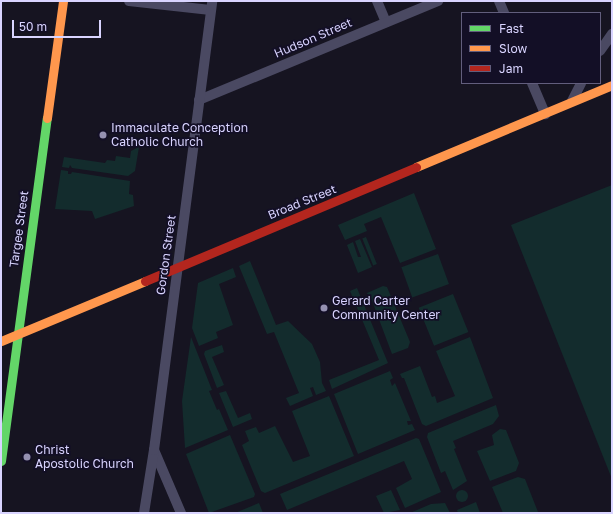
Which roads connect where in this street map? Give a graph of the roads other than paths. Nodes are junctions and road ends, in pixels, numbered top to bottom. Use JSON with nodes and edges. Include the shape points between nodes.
{"nodes":[{"id":1,"x":63,"y":1,"type":"edge"},
{"id":2,"x":129,"y":1,"type":"edge"},
{"id":3,"x":377,"y":1,"type":"edge"},
{"id":4,"x":438,"y":1,"type":"edge"},
{"id":5,"x":499,"y":1,"type":"edge"},
{"id":6,"x":212,"y":5,"type":"edge"},
{"id":7,"x":504,"y":12,"type":"edge"},
{"id":8,"x":386,"y":22,"type":"junction"},
{"id":9,"x":612,"y":34,"type":"edge"},
{"id":10,"x":601,"y":50,"type":"edge"},
{"id":11,"x":532,"y":84,"type":"edge"},
{"id":12,"x":580,"y":84,"type":"edge"},
{"id":13,"x":612,"y":85,"type":"edge"},
{"id":14,"x":199,"y":100,"type":"junction"},
{"id":15,"x":572,"y":101,"type":"junction"},
{"id":16,"x":545,"y":114,"type":"junction"},
{"id":17,"x":177,"y":266,"type":"junction"},
{"id":18,"x":18,"y":334,"type":"junction"},
{"id":19,"x":1,"y":341,"type":"edge"},
{"id":20,"x":154,"y":450,"type":"junction"},
{"id":21,"x":1,"y":461,"type":"edge"},
{"id":22,"x":144,"y":513,"type":"edge"},
{"id":23,"x":181,"y":513,"type":"edge"}],
"edges":[{"from":1,"to":18,"type":"street","name":"Targee Street"},
{"from":2,"to":6,"type":"street"},
{"from":3,"to":8,"type":"street"},
{"from":4,"to":8,"type":"street","name":"Hudson Street"},
{"from":5,"to":7,"type":"street"},
{"from":6,"to":14,"type":"street","name":"Gordon Street"},
{"from":8,"to":14,"type":"street","name":"Hudson Street"},
{"from":9,"to":10,"type":"street"},
{"from":11,"to":16,"type":"street"},
{"from":12,"to":15,"type":"street"},
{"from":13,"to":15,"type":"street","name":"Broad Street"},
{"from":14,"to":17,"type":"street","name":"Gordon Street"},
{"from":15,"to":16,"type":"street","name":"Broad Street"},
{"from":16,"to":17,"type":"street","name":"Broad Street"},
{"from":17,"to":18,"type":"street","name":"Broad Street"},
{"from":17,"to":20,"type":"street","name":"Gordon Street"},
{"from":18,"to":19,"type":"street","name":"Broad Street"},
{"from":18,"to":21,"type":"street","name":"Targee Street"},
{"from":20,"to":22,"type":"street","name":"Gordon Street"},
{"from":20,"to":23,"type":"street"}]}
